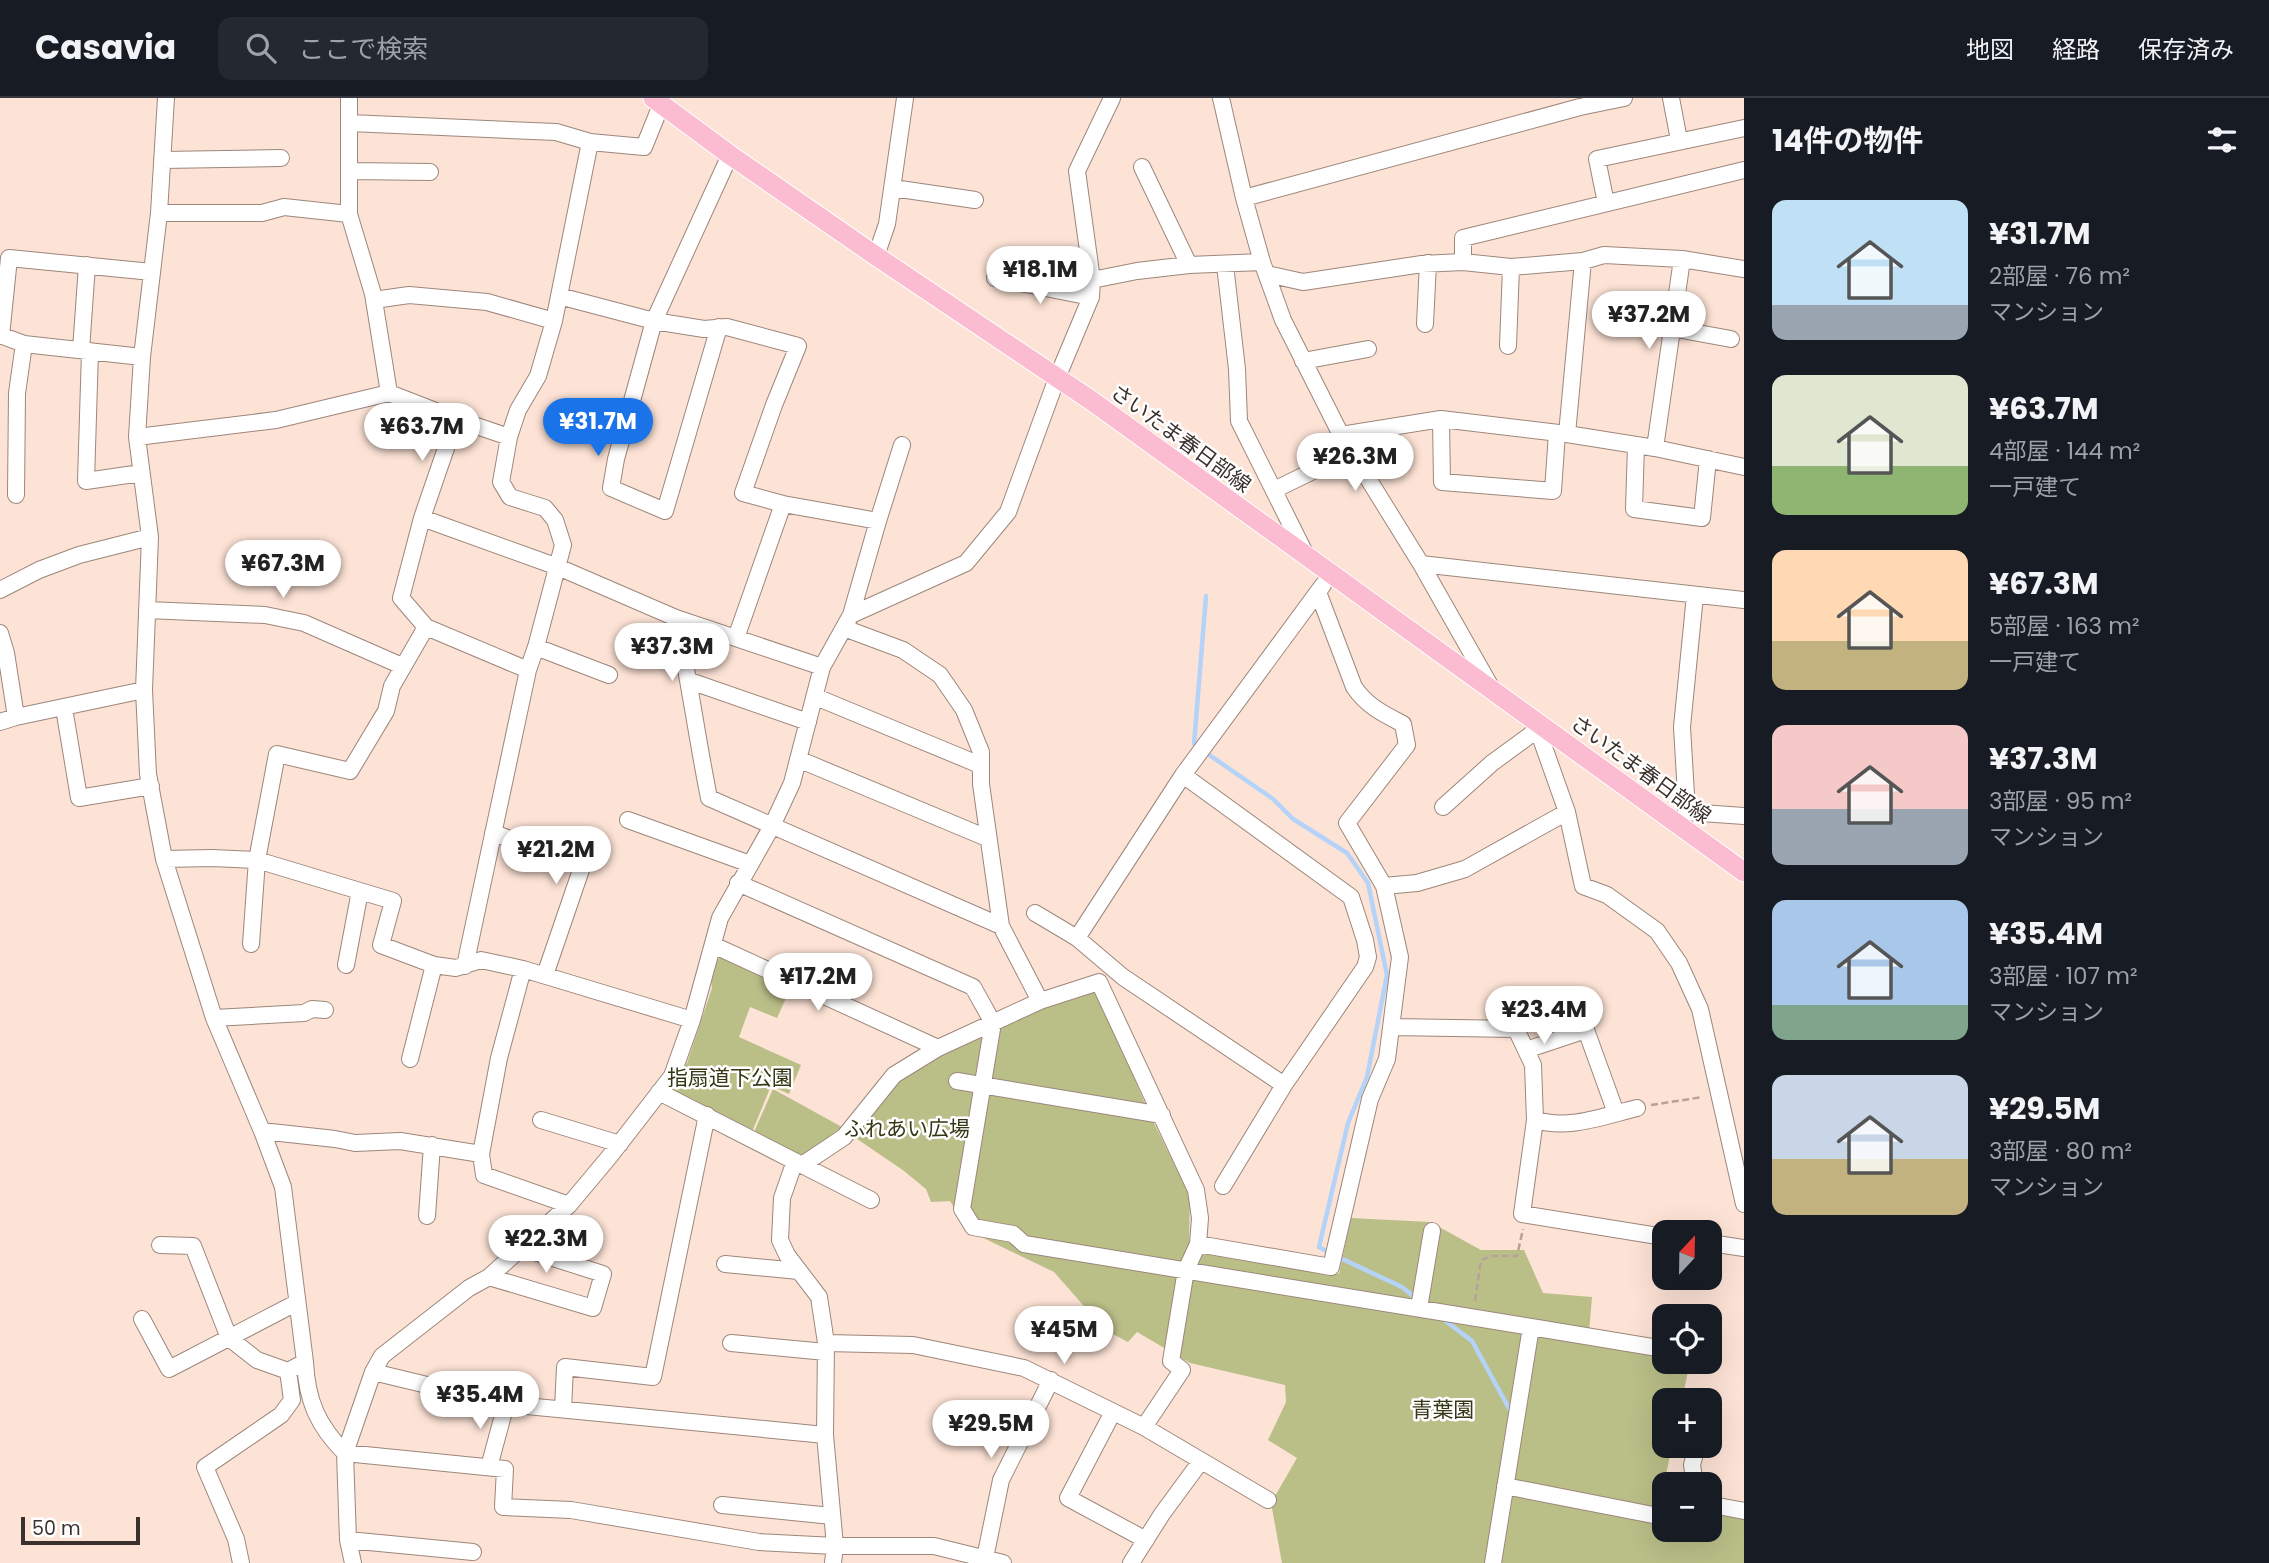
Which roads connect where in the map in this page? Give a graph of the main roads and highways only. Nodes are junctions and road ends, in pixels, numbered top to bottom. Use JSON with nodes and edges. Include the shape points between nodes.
{"nodes":[{"id":1,"x":657,"y":101,"type":"edge"},
{"id":2,"x":1744,"y":872,"type":"edge"}],
"edges":[{"from":1,"to":2,"type":"main road","name":"さいたま春日部線","via":[[1057,377],[1492,689],[1535,725],[1682,818]]}]}
